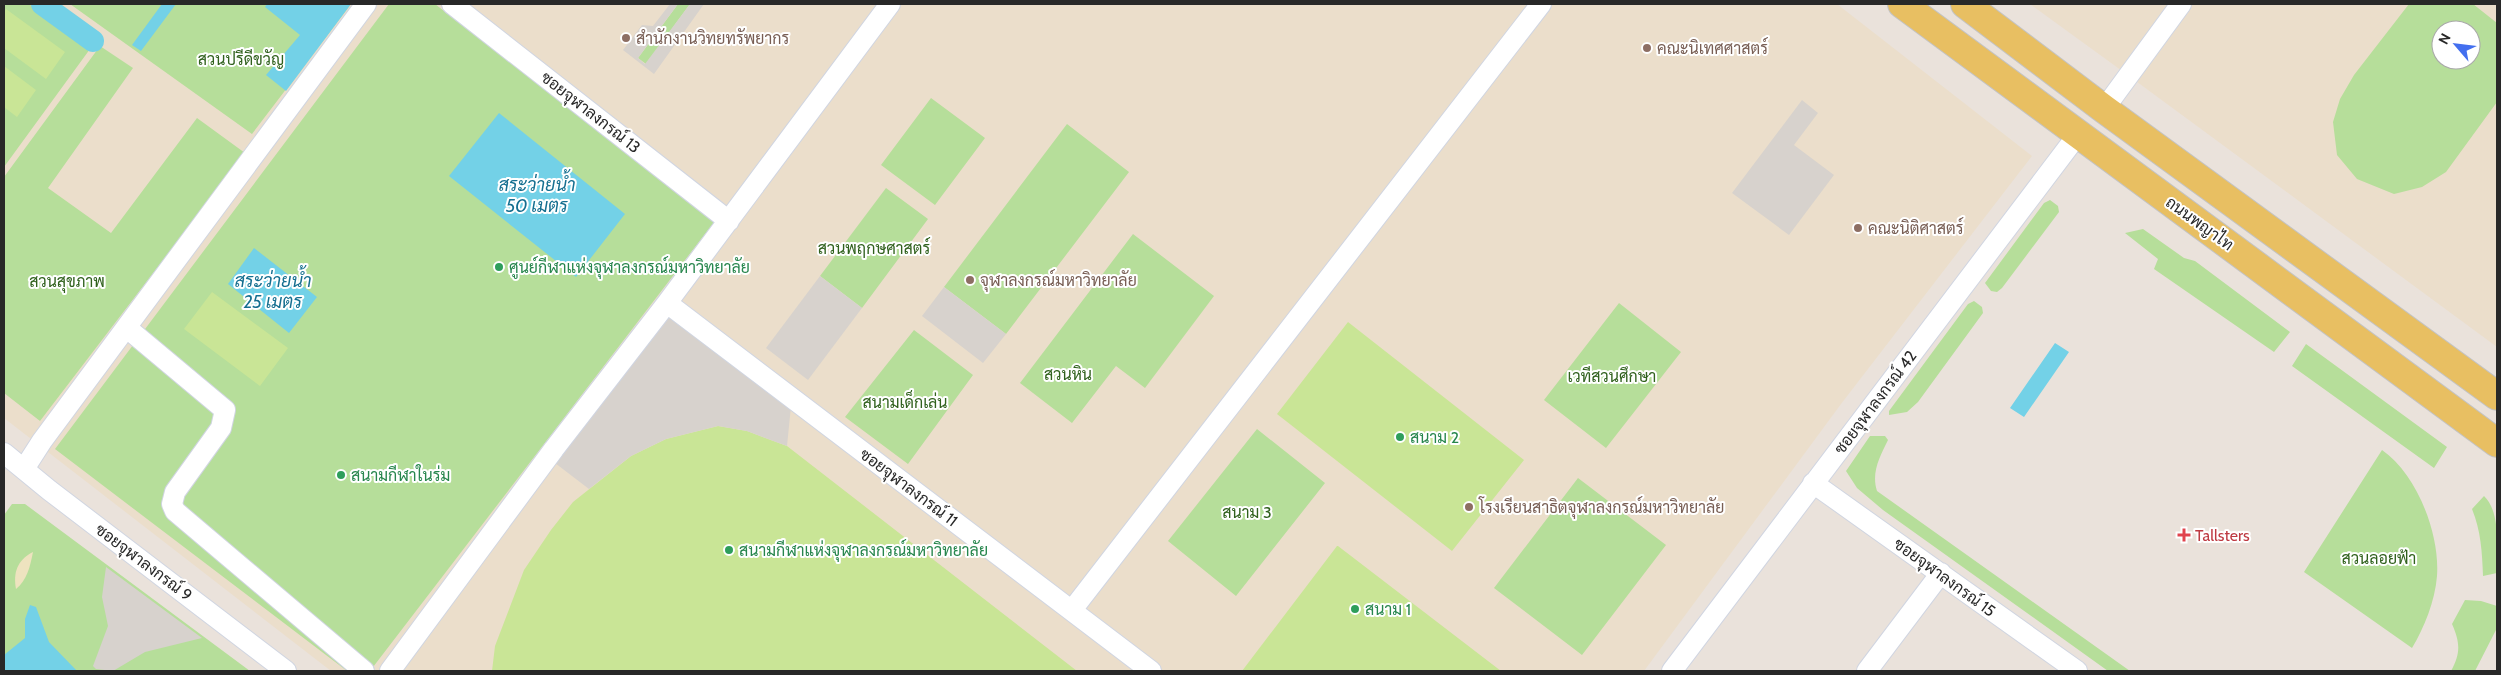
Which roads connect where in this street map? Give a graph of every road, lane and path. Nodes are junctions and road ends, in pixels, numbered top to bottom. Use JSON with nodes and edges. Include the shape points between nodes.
{"nodes":[{"id":1,"x":366,"y":4,"type":"edge"},
{"id":2,"x":452,"y":4,"type":"edge"},
{"id":3,"x":890,"y":4,"type":"edge"},
{"id":4,"x":1541,"y":4,"type":"edge"},
{"id":5,"x":1902,"y":4,"type":"edge"},
{"id":6,"x":1965,"y":4,"type":"edge"},
{"id":7,"x":2182,"y":4,"type":"edge"},
{"id":8,"x":2104,"y":109,"type":"junction"},
{"id":9,"x":2079,"y":133,"type":"junction"},
{"id":10,"x":729,"y":221,"type":"junction"},
{"id":11,"x":667,"y":304,"type":"junction"},
{"id":12,"x":127,"y":328,"type":"junction"},
{"id":13,"x":2497,"y":396,"type":"edge"},
{"id":14,"x":2497,"y":443,"type":"edge"},
{"id":15,"x":4,"y":452,"type":"edge"},
{"id":16,"x":24,"y":469,"type":"junction"},
{"id":17,"x":1813,"y":483,"type":"junction"},
{"id":18,"x":1941,"y":573,"type":"junction"},
{"id":19,"x":1072,"y":610,"type":"junction"},
{"id":20,"x":286,"y":671,"type":"edge"},
{"id":21,"x":364,"y":671,"type":"edge"},
{"id":22,"x":390,"y":671,"type":"edge"},
{"id":23,"x":1151,"y":671,"type":"edge"},
{"id":24,"x":1672,"y":671,"type":"edge"},
{"id":25,"x":1867,"y":671,"type":"edge"},
{"id":26,"x":2077,"y":671,"type":"edge"}],
"edges":[{"from":1,"to":12,"type":"street"},
{"from":2,"to":10,"type":"street","name":"ซอยจุฬาลงกรณ์ 13"},
{"from":3,"to":10,"type":"street"},
{"from":4,"to":19,"type":"street"},
{"from":5,"to":9,"type":"main road","name":"ถนนพญาไท"},
{"from":6,"to":8,"type":"main road"},
{"from":7,"to":8,"type":"street"},
{"from":8,"to":13,"type":"main road"},
{"from":9,"to":14,"type":"main road","name":"ถนนพญาไท"},
{"from":9,"to":17,"type":"street","name":"ซอยจุฬาลงกรณ์ 42"},
{"from":10,"to":11,"type":"street"},
{"from":11,"to":19,"type":"street","name":"ซอยจุฬาลงกรณ์ 11"},
{"from":11,"to":22,"type":"street","via":[[554,449]]},
{"from":12,"to":16,"type":"street"},
{"from":12,"to":21,"type":"street","via":[[224,410],[221,428],[175,492],[172,504],[175,511]]},
{"from":15,"to":16,"type":"street","name":"ซอยจุฬาลงกรณ์ 9"},
{"from":16,"to":20,"type":"street","name":"ซอยจุฬาลงกรณ์ 9"},
{"from":17,"to":18,"type":"street","name":"ซอยจุฬาลงกรณ์ 15"},
{"from":17,"to":24,"type":"street","name":"ซอยจุฬาลงกรณ์ 42"},
{"from":18,"to":25,"type":"street"},
{"from":18,"to":26,"type":"street","name":"ซอยจุฬาลงกรณ์ 15"},
{"from":19,"to":23,"type":"street","name":"ซอยจุฬาลงกรณ์ 11"}]}
